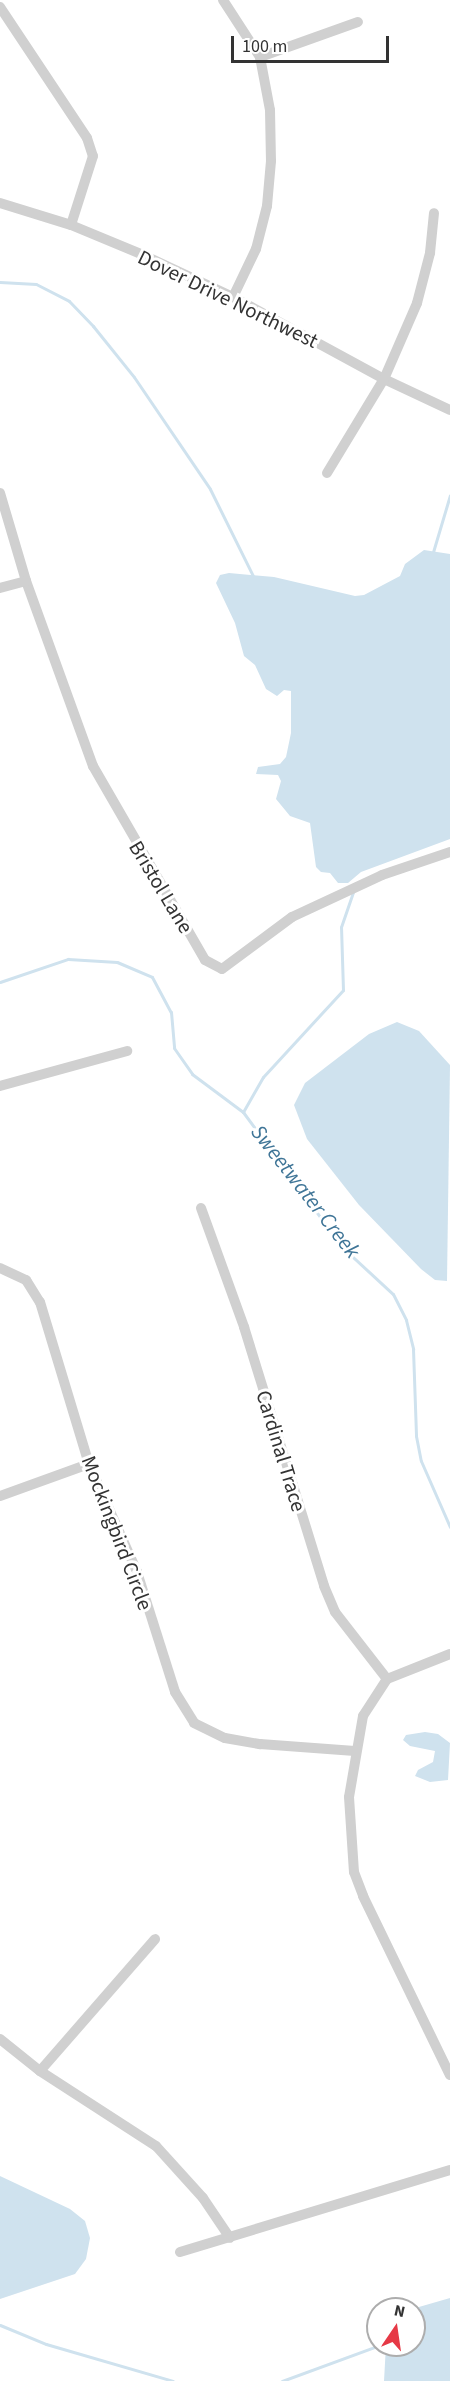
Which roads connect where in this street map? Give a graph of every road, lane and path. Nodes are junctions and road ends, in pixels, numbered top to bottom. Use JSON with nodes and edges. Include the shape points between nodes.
{"nodes":[{"id":1,"x":223,"y":0,"type":"edge"},
{"id":2,"x":0,"y":7,"type":"edge"},
{"id":3,"x":358,"y":22,"type":"dead end"},
{"id":4,"x":260,"y":57,"type":"junction"},
{"id":5,"x":0,"y":203,"type":"edge"},
{"id":6,"x":434,"y":213,"type":"dead end"},
{"id":7,"x":71,"y":225,"type":"junction"},
{"id":8,"x":233,"y":297,"type":"junction"},
{"id":9,"x":384,"y":379,"type":"junction"},
{"id":10,"x":450,"y":410,"type":"edge"},
{"id":11,"x":327,"y":473,"type":"dead end"},
{"id":12,"x":0,"y":493,"type":"edge"},
{"id":13,"x":26,"y":581,"type":"junction"},
{"id":14,"x":0,"y":588,"type":"edge"},
{"id":15,"x":450,"y":852,"type":"edge"},
{"id":16,"x":128,"y":1051,"type":"dead end"},
{"id":17,"x":0,"y":1086,"type":"edge"},
{"id":18,"x":201,"y":1208,"type":"dead end"},
{"id":19,"x":0,"y":1268,"type":"edge"},
{"id":20,"x":89,"y":1464,"type":"junction"},
{"id":21,"x":0,"y":1496,"type":"edge"},
{"id":22,"x":450,"y":1654,"type":"edge"},
{"id":23,"x":387,"y":1679,"type":"junction"},
{"id":24,"x":356,"y":1750,"type":"junction"},
{"id":25,"x":155,"y":1939,"type":"dead end"},
{"id":26,"x":0,"y":2039,"type":"edge"},
{"id":27,"x":40,"y":2071,"type":"junction"},
{"id":28,"x":450,"y":2075,"type":"edge"},
{"id":29,"x":450,"y":2170,"type":"edge"},
{"id":30,"x":230,"y":2238,"type":"junction"},
{"id":31,"x":180,"y":2252,"type":"dead end"}],
"edges":[{"from":1,"to":4,"type":"street"},
{"from":2,"to":7,"type":"street","via":[[87,138],[93,156]]},
{"from":3,"to":4,"type":"street"},
{"from":4,"to":8,"type":"street","via":[[270,110],[272,161],[267,206],[256,249]]},
{"from":5,"to":7,"type":"street","name":"Dover Drive Northwest"},
{"from":6,"to":9,"type":"street","via":[[430,253],[417,303]]},
{"from":7,"to":8,"type":"street","name":"Dover Drive Northwest"},
{"from":8,"to":9,"type":"street","name":"Dover Drive Northwest"},
{"from":9,"to":10,"type":"street","name":"Dover Drive Northwest"},
{"from":9,"to":11,"type":"street"},
{"from":12,"to":13,"type":"street"},
{"from":13,"to":14,"type":"street"},
{"from":13,"to":15,"type":"street","name":"Bristol Lane","via":[[93,766],[205,960],[222,969],[292,917],[343,891]]},
{"from":16,"to":17,"type":"street"},
{"from":18,"to":23,"type":"street","name":"Cardinal Trace","via":[[244,1327],[324,1586],[335,1612]]},
{"from":19,"to":20,"type":"street","name":"Mockingbird Circle","via":[[26,1280],[39,1302]]},
{"from":20,"to":21,"type":"street"},
{"from":20,"to":24,"type":"street","name":"Mockingbird Circle","via":[[137,1572],[175,1692],[194,1723],[237,1740]]},
{"from":22,"to":23,"type":"street"},
{"from":23,"to":24,"type":"street","via":[[363,1716]]},
{"from":24,"to":28,"type":"street","via":[[349,1797],[354,1872]]},
{"from":25,"to":27,"type":"street"},
{"from":26,"to":27,"type":"street"},
{"from":27,"to":30,"type":"street","via":[[156,2146],[203,2198]]},
{"from":29,"to":30,"type":"street"},
{"from":30,"to":31,"type":"street"}]}
